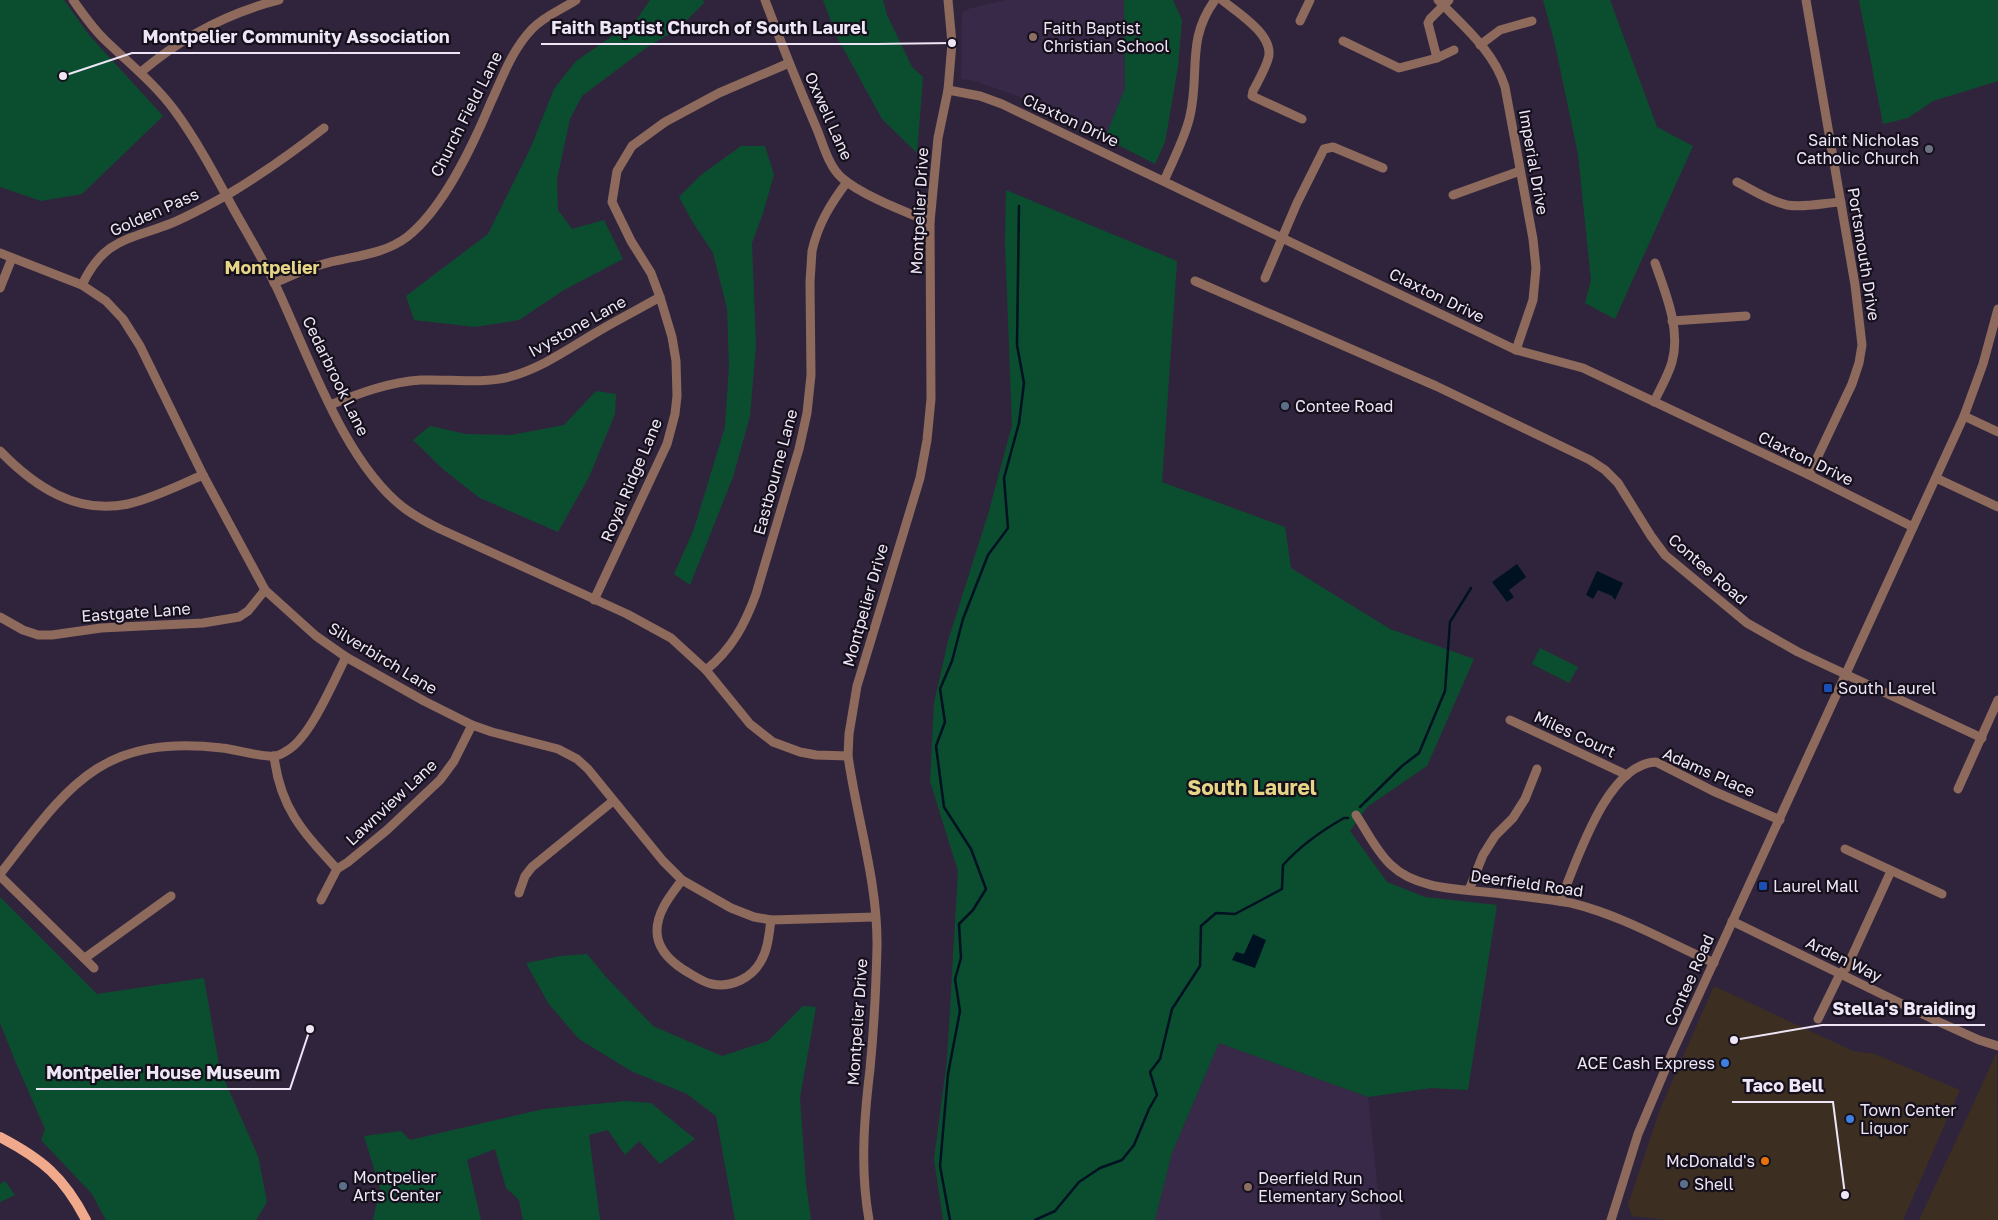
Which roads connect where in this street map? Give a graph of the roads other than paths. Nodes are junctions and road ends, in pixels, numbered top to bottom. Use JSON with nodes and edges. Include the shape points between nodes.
{"nodes":[{"id":1,"x":73,"y":0,"type":"edge"},
{"id":2,"x":279,"y":0,"type":"edge"},
{"id":3,"x":576,"y":0,"type":"edge"},
{"id":4,"x":765,"y":0,"type":"edge"},
{"id":5,"x":948,"y":0,"type":"edge"},
{"id":6,"x":1214,"y":0,"type":"edge"},
{"id":7,"x":1222,"y":0,"type":"edge"},
{"id":8,"x":1310,"y":0,"type":"edge"},
{"id":9,"x":1806,"y":0,"type":"edge"},
{"id":10,"x":1443,"y":2,"type":"edge"},
{"id":11,"x":1300,"y":20,"type":"dead end"},
{"id":12,"x":1532,"y":21,"type":"dead end"},
{"id":13,"x":1343,"y":41,"type":"dead end"},
{"id":14,"x":1480,"y":45,"type":"junction"},
{"id":15,"x":1454,"y":50,"type":"dead end"},
{"id":16,"x":1437,"y":58,"type":"junction"},
{"id":17,"x":789,"y":63,"type":"junction"},
{"id":18,"x":141,"y":72,"type":"junction"},
{"id":19,"x":948,"y":90,"type":"junction"},
{"id":20,"x":1302,"y":119,"type":"dead end"},
{"id":21,"x":324,"y":128,"type":"dead end"},
{"id":22,"x":1383,"y":168,"type":"dead end"},
{"id":23,"x":1520,"y":171,"type":"junction"},
{"id":24,"x":1164,"y":180,"type":"junction"},
{"id":25,"x":847,"y":182,"type":"junction"},
{"id":26,"x":1737,"y":182,"type":"dead end"},
{"id":27,"x":226,"y":195,"type":"junction"},
{"id":28,"x":1453,"y":195,"type":"dead end"},
{"id":29,"x":1841,"y":202,"type":"junction"},
{"id":30,"x":930,"y":222,"type":"junction"},
{"id":31,"x":1283,"y":238,"type":"junction"},
{"id":32,"x":0,"y":253,"type":"edge"},
{"id":33,"x":12,"y":258,"type":"junction"},
{"id":34,"x":1655,"y":264,"type":"dead end"},
{"id":35,"x":1266,"y":278,"type":"dead end"},
{"id":36,"x":1195,"y":281,"type":"dead end"},
{"id":37,"x":274,"y":283,"type":"junction"},
{"id":38,"x":82,"y":285,"type":"junction"},
{"id":39,"x":0,"y":288,"type":"edge"},
{"id":40,"x":660,"y":297,"type":"junction"},
{"id":41,"x":1998,"y":309,"type":"edge"},
{"id":42,"x":1746,"y":316,"type":"dead end"},
{"id":43,"x":1672,"y":321,"type":"junction"},
{"id":44,"x":1516,"y":350,"type":"junction"},
{"id":45,"x":1654,"y":402,"type":"junction"},
{"id":46,"x":330,"y":405,"type":"junction"},
{"id":47,"x":1964,"y":416,"type":"junction"},
{"id":48,"x":1998,"y":432,"type":"edge"},
{"id":49,"x":0,"y":451,"type":"edge"},
{"id":50,"x":203,"y":475,"type":"junction"},
{"id":51,"x":1809,"y":475,"type":"junction"},
{"id":52,"x":1936,"y":478,"type":"junction"},
{"id":53,"x":1998,"y":507,"type":"edge"},
{"id":54,"x":1913,"y":527,"type":"junction"},
{"id":55,"x":265,"y":590,"type":"junction"},
{"id":56,"x":594,"y":600,"type":"junction"},
{"id":57,"x":0,"y":617,"type":"edge"},
{"id":58,"x":346,"y":657,"type":"junction"},
{"id":59,"x":706,"y":670,"type":"junction"},
{"id":60,"x":1846,"y":675,"type":"junction"},
{"id":61,"x":1998,"y":700,"type":"edge"},
{"id":62,"x":1510,"y":720,"type":"dead end"},
{"id":63,"x":472,"y":725,"type":"junction"},
{"id":64,"x":1982,"y":738,"type":"junction"},
{"id":65,"x":274,"y":756,"type":"junction"},
{"id":66,"x":848,"y":756,"type":"junction"},
{"id":67,"x":1537,"y":769,"type":"dead end"},
{"id":68,"x":1627,"y":774,"type":"junction"},
{"id":69,"x":1958,"y":789,"type":"dead end"},
{"id":70,"x":613,"y":801,"type":"junction"},
{"id":71,"x":1356,"y":815,"type":"dead end"},
{"id":72,"x":1780,"y":820,"type":"junction"},
{"id":73,"x":1845,"y":849,"type":"dead end"},
{"id":74,"x":336,"y":869,"type":"junction"},
{"id":75,"x":1891,"y":871,"type":"junction"},
{"id":76,"x":0,"y":875,"type":"edge"},
{"id":77,"x":682,"y":880,"type":"junction"},
{"id":78,"x":1469,"y":890,"type":"junction"},
{"id":79,"x":519,"y":893,"type":"dead end"},
{"id":80,"x":1942,"y":894,"type":"dead end"},
{"id":81,"x":171,"y":896,"type":"dead end"},
{"id":82,"x":321,"y":900,"type":"dead end"},
{"id":83,"x":1560,"y":901,"type":"junction"},
{"id":84,"x":875,"y":917,"type":"junction"},
{"id":85,"x":771,"y":920,"type":"junction"},
{"id":86,"x":1732,"y":921,"type":"junction"},
{"id":87,"x":85,"y":958,"type":"junction"},
{"id":88,"x":1714,"y":963,"type":"junction"},
{"id":89,"x":94,"y":968,"type":"dead end"},
{"id":90,"x":1840,"y":974,"type":"junction"},
{"id":91,"x":1818,"y":1019,"type":"dead end"},
{"id":92,"x":1998,"y":1046,"type":"edge"},
{"id":93,"x":0,"y":1137,"type":"edge"},
{"id":94,"x":86,"y":1220,"type":"edge"},
{"id":95,"x":869,"y":1220,"type":"edge"},
{"id":96,"x":1611,"y":1220,"type":"edge"}],
"edges":[{"from":1,"to":18,"type":"street","name":"Cedarbrook Lane","via":[[104,40]]},
{"from":2,"to":18,"type":"street","via":[[222,19],[185,39]]},
{"from":3,"to":37,"type":"street","name":"Church Field Lane","via":[[534,27],[518,46],[466,157],[420,225],[381,251],[320,265]]},
{"from":4,"to":17,"type":"street","name":"Oxwell Lane"},
{"from":5,"to":19,"type":"street","name":"Montpelier Drive","via":[[952,43]]},
{"from":6,"to":24,"type":"street","via":[[1202,21],[1196,43],[1190,115]]},
{"from":7,"to":20,"type":"street","via":[[1260,31],[1269,52],[1252,96]]},
{"from":8,"to":11,"type":"street"},
{"from":9,"to":29,"type":"street","name":"Portsmouth Drive"},
{"from":10,"to":14,"type":"street","name":"Imperial Drive"},
{"from":10,"to":16,"type":"street","via":[[1428,23]]},
{"from":12,"to":14,"type":"street","via":[[1500,30]]},
{"from":13,"to":16,"type":"street","via":[[1399,68]]},
{"from":14,"to":23,"type":"street","name":"Imperial Drive","via":[[1501,74]]},
{"from":15,"to":16,"type":"street"},
{"from":17,"to":25,"type":"street","name":"Oxwell Lane","via":[[830,160]]},
{"from":17,"to":40,"type":"street","name":"Royal Ridge Lane","via":[[719,93],[665,122],[632,146],[617,171],[612,202],[651,273]]},
{"from":18,"to":27,"type":"street","name":"Cedarbrook Lane","via":[[175,110]]},
{"from":19,"to":24,"type":"street","name":"Claxton Drive","via":[[1002,104]]},
{"from":19,"to":30,"type":"street","name":"Montpelier Drive","via":[[938,138]]},
{"from":21,"to":27,"type":"street","name":"Golden Pass"},
{"from":22,"to":31,"type":"street","via":[[1333,147],[1324,149]]},
{"from":23,"to":28,"type":"street"},
{"from":23,"to":44,"type":"street","name":"Imperial Drive","via":[[1536,268],[1533,300]]},
{"from":24,"to":31,"type":"street","name":"Claxton Drive"},
{"from":25,"to":30,"type":"street","name":"Oxwell Lane"},
{"from":25,"to":59,"type":"street","name":"Eastbourne Lane","via":[[825,214],[812,250],[810,392],[799,449],[748,617],[726,650]]},
{"from":26,"to":29,"type":"street","via":[[1787,205]]},
{"from":27,"to":37,"type":"street","name":"Cedarbrook Lane"},
{"from":27,"to":38,"type":"street","name":"Golden Pass","via":[[189,215],[118,242],[96,259]]},
{"from":29,"to":51,"type":"street","name":"Portsmouth Drive","via":[[1860,320],[1861,352],[1852,384]]},
{"from":30,"to":66,"type":"street","name":"Montpelier Drive","via":[[931,399],[927,440],[920,478],[857,686]]},
{"from":31,"to":35,"type":"street"},
{"from":31,"to":44,"type":"street","name":"Claxton Drive"},
{"from":32,"to":33,"type":"street","name":"Silverbirch Lane"},
{"from":33,"to":38,"type":"street","name":"Silverbirch Lane"},
{"from":33,"to":39,"type":"street"},
{"from":34,"to":43,"type":"street"},
{"from":36,"to":60,"type":"street","name":"Contee Road","via":[[1434,385],[1590,460],[1618,483],[1651,536],[1679,567],[1759,631]]},
{"from":37,"to":46,"type":"street","name":"Cedarbrook Lane"},
{"from":38,"to":50,"type":"street","name":"Silverbirch Lane","via":[[123,319],[140,346]]},
{"from":40,"to":46,"type":"street","name":"Ivystone Lane","via":[[565,353],[524,372],[493,380],[400,382],[364,391]]},
{"from":40,"to":56,"type":"street","name":"Royal Ridge Lane","via":[[676,361],[675,414],[667,444]]},
{"from":41,"to":47,"type":"street","name":"Contee Road"},
{"from":42,"to":43,"type":"street"},
{"from":43,"to":45,"type":"street","via":[[1672,361]]},
{"from":44,"to":45,"type":"street","name":"Claxton Drive","via":[[1583,368]]},
{"from":45,"to":51,"type":"street","name":"Claxton Drive"},
{"from":46,"to":56,"type":"street","name":"Cedarbrook Lane","via":[[373,476],[404,507],[440,530]]},
{"from":47,"to":48,"type":"street"},
{"from":47,"to":52,"type":"street","name":"Contee Road"},
{"from":49,"to":50,"type":"street","via":[[40,487],[73,502],[94,506],[128,504]]},
{"from":50,"to":55,"type":"street","name":"Silverbirch Lane"},
{"from":51,"to":54,"type":"street","name":"Claxton Drive"},
{"from":52,"to":53,"type":"street"},
{"from":52,"to":54,"type":"street","name":"Contee Road"},
{"from":54,"to":60,"type":"street","name":"Contee Road"},
{"from":55,"to":57,"type":"street","name":"Eastgate Lane","via":[[239,617],[203,623],[38,635]]},
{"from":55,"to":58,"type":"street","name":"Silverbirch Lane","via":[[316,636]]},
{"from":56,"to":59,"type":"street","name":"Cedarbrook Lane","via":[[667,635]]},
{"from":58,"to":63,"type":"street","name":"Silverbirch Lane"},
{"from":58,"to":65,"type":"street","via":[[304,734],[288,750]]},
{"from":59,"to":66,"type":"street","name":"Cedarbrook Lane","via":[[750,724],[773,742],[800,752]]},
{"from":60,"to":64,"type":"street"},
{"from":60,"to":72,"type":"street","name":"Contee Road"},
{"from":61,"to":64,"type":"street"},
{"from":62,"to":68,"type":"street","name":"Miles Court"},
{"from":63,"to":70,"type":"street","name":"Silverbirch Lane","via":[[568,754],[587,768]]},
{"from":63,"to":74,"type":"street","name":"Lawnview Lane","via":[[454,761],[440,780],[388,830]]},
{"from":64,"to":69,"type":"street"},
{"from":65,"to":74,"type":"street","via":[[276,776],[290,812]]},
{"from":65,"to":76,"type":"street","via":[[178,745],[147,748],[119,756],[96,768],[62,797]]},
{"from":66,"to":84,"type":"street","name":"Montpelier Drive"},
{"from":67,"to":78,"type":"street","via":[[1525,799],[1483,855]]},
{"from":68,"to":72,"type":"street","name":"Adams Place","via":[[1656,762]]},
{"from":68,"to":83,"type":"street","name":"Adams Place","via":[[1599,808]]},
{"from":70,"to":77,"type":"street","name":"Silverbirch Lane","via":[[662,861]]},
{"from":70,"to":79,"type":"street","via":[[532,867]]},
{"from":71,"to":78,"type":"street","name":"Deerfield Road","via":[[1382,855],[1398,871],[1427,884]]},
{"from":72,"to":86,"type":"street","name":"Contee Road"},
{"from":73,"to":75,"type":"street"},
{"from":74,"to":82,"type":"street"},
{"from":75,"to":80,"type":"street"},
{"from":75,"to":90,"type":"street","via":[[1847,967]]},
{"from":76,"to":87,"type":"street"},
{"from":77,"to":85,"type":"street","name":"Silverbirch Lane","via":[[731,908]]},
{"from":77,"to":85,"type":"street","via":[[662,910],[658,936],[669,958],[703,981],[729,984],[750,974],[765,952]]},
{"from":78,"to":83,"type":"street","name":"Deerfield Road"},
{"from":81,"to":87,"type":"street"},
{"from":83,"to":88,"type":"street","name":"Deerfield Road","via":[[1598,910]]},
{"from":84,"to":85,"type":"street","name":"Silverbirch Lane"},
{"from":84,"to":95,"type":"street","name":"Montpelier Drive","via":[[876,971],[863,1143]]},
{"from":86,"to":88,"type":"street","name":"Contee Road"},
{"from":86,"to":90,"type":"street","name":"Arden Way"},
{"from":87,"to":89,"type":"street"},
{"from":88,"to":96,"type":"street","name":"Contee Road","via":[[1638,1134]]},
{"from":90,"to":91,"type":"street"},
{"from":90,"to":92,"type":"street","name":"Arden Way","via":[[1939,1022]]},
{"from":93,"to":94,"type":"main road","via":[[50,1169],[67,1188]]}]}
